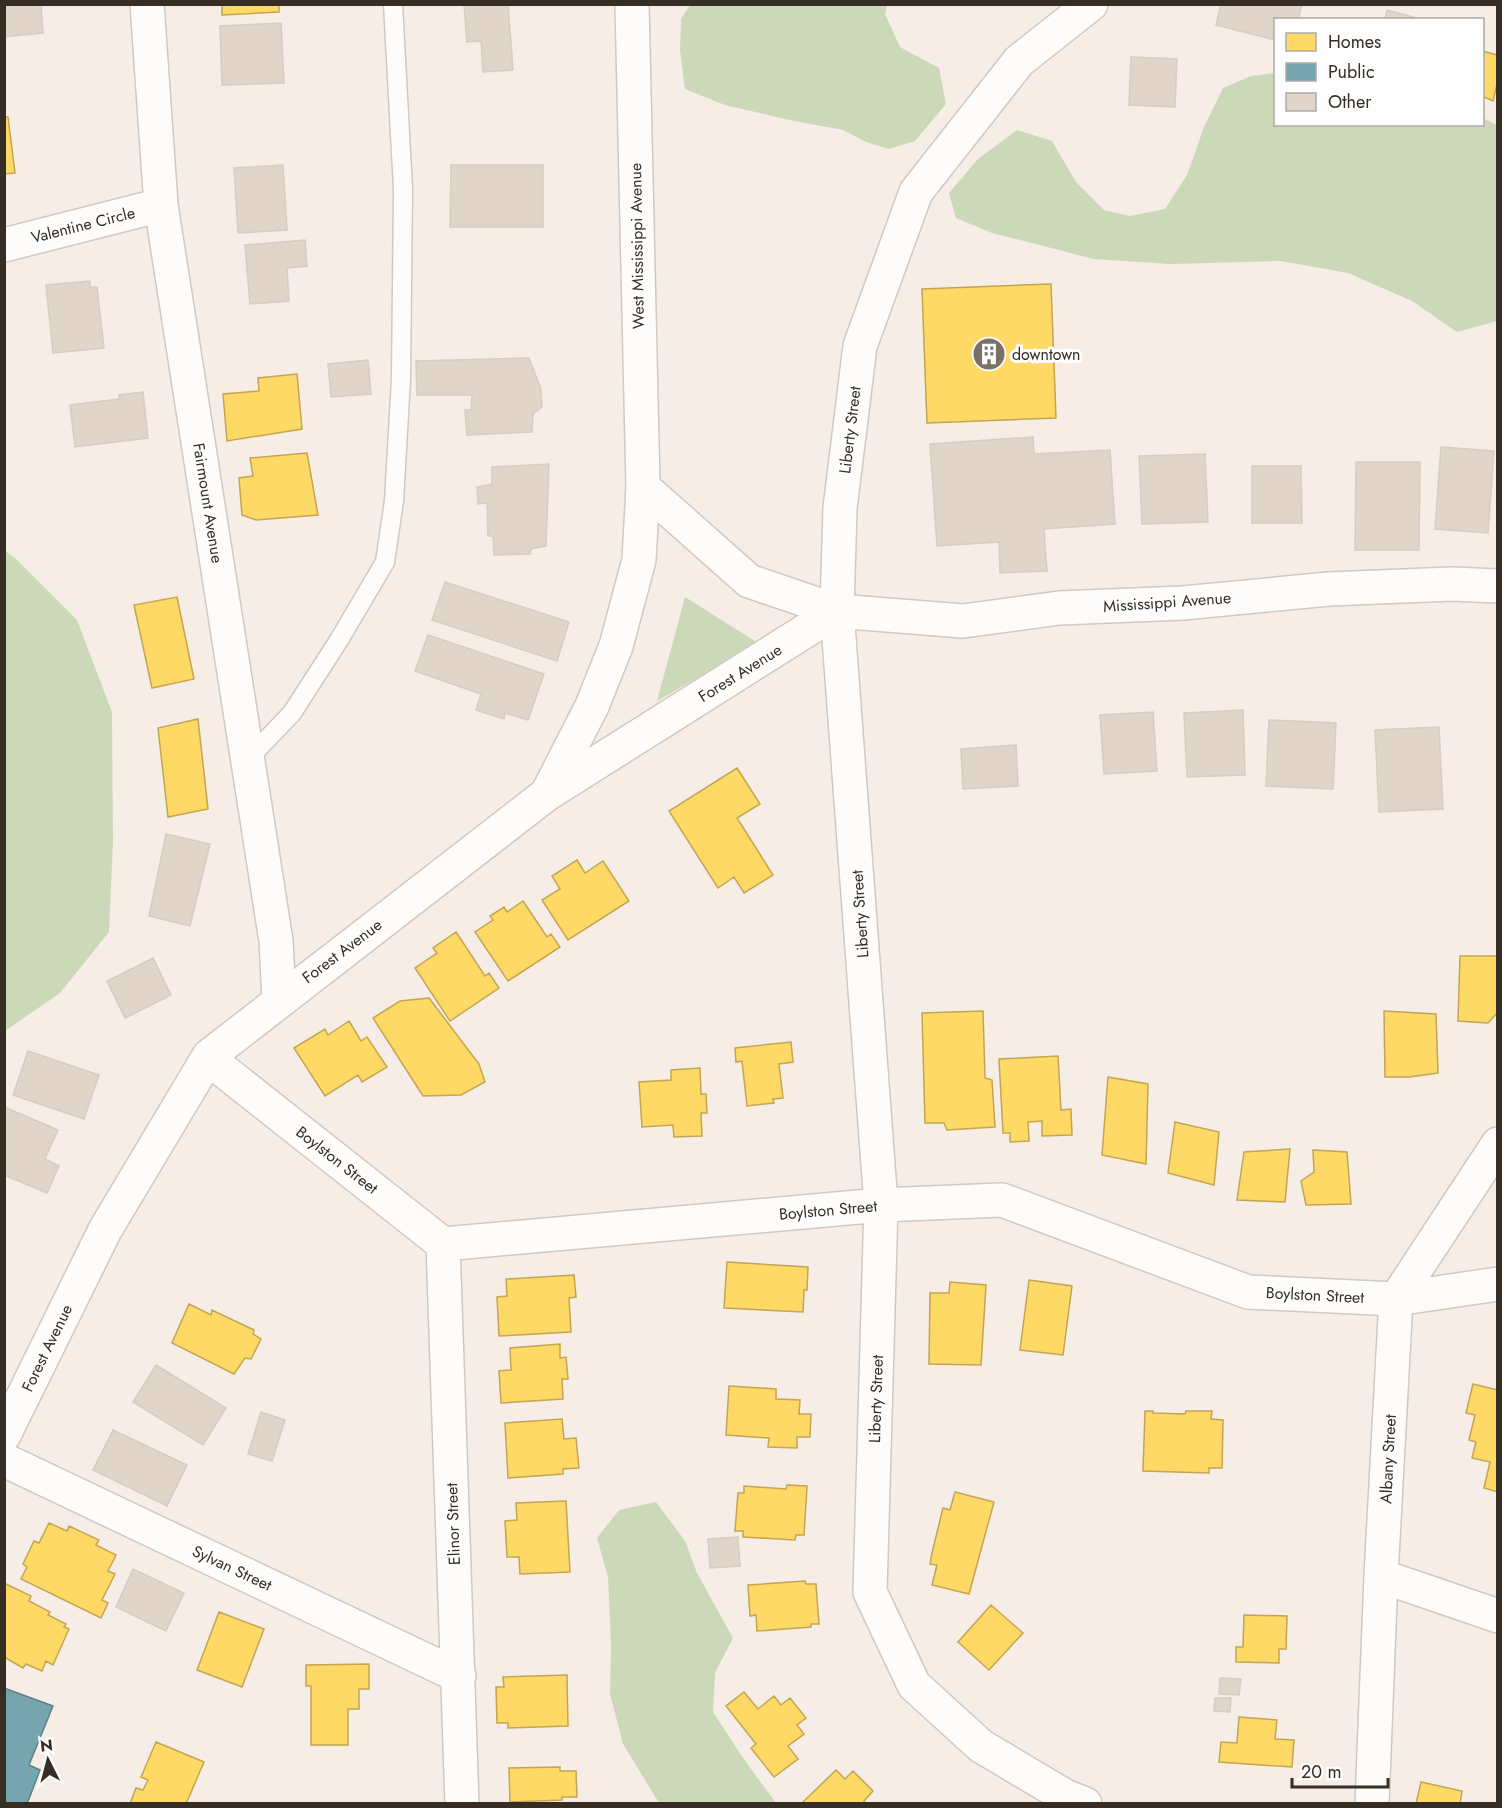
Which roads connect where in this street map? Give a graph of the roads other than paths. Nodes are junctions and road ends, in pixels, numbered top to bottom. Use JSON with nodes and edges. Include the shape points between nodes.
{"nodes":[{"id":1,"x":147,"y":4,"type":"edge"},
{"id":2,"x":393,"y":4,"type":"edge"},
{"id":3,"x":632,"y":4,"type":"edge"},
{"id":4,"x":1091,"y":4,"type":"edge"},
{"id":5,"x":161,"y":205,"type":"junction"},
{"id":6,"x":4,"y":245,"type":"edge"},
{"id":7,"x":643,"y":487,"type":"junction"},
{"id":8,"x":1497,"y":586,"type":"edge"},
{"id":9,"x":837,"y":611,"type":"junction"},
{"id":10,"x":247,"y":759,"type":"junction"},
{"id":11,"x":548,"y":794,"type":"junction"},
{"id":12,"x":279,"y":1000,"type":"junction"},
{"id":13,"x":208,"y":1056,"type":"junction"},
{"id":14,"x":1497,"y":1144,"type":"edge"},
{"id":15,"x":881,"y":1205,"type":"junction"},
{"id":16,"x":443,"y":1244,"type":"junction"},
{"id":17,"x":1497,"y":1284,"type":"edge"},
{"id":18,"x":1396,"y":1299,"type":"junction"},
{"id":19,"x":4,"y":1435,"type":"edge"},
{"id":20,"x":4,"y":1460,"type":"edge"},
{"id":21,"x":1381,"y":1576,"type":"junction"},
{"id":22,"x":1497,"y":1616,"type":"edge"},
{"id":23,"x":459,"y":1676,"type":"junction"},
{"id":24,"x":462,"y":1803,"type":"edge"},
{"id":25,"x":1085,"y":1803,"type":"edge"},
{"id":26,"x":1372,"y":1803,"type":"edge"}],
"edges":[{"from":1,"to":5,"type":"street","name":"Fairmount Avenue"},
{"from":2,"to":10,"type":"lane","via":[[403,189],[401,379],[394,501],[385,561],[292,712]]},
{"from":3,"to":7,"type":"street","name":"West Mississippi Avenue"},
{"from":4,"to":9,"type":"street","name":"Liberty Street","via":[[1020,61],[916,192],[860,346],[840,508]]},
{"from":5,"to":6,"type":"street","name":"Valentine Circle"},
{"from":5,"to":10,"type":"street","name":"Fairmount Avenue"},
{"from":7,"to":9,"type":"street","via":[[748,580]]},
{"from":7,"to":11,"type":"street","name":"West Mississippi Avenue","via":[[639,560],[616,646],[592,706]]},
{"from":8,"to":9,"type":"street","name":"Mississippi Avenue","via":[[1329,589],[1183,603],[1059,608],[963,621]]},
{"from":9,"to":11,"type":"street","name":"Forest Avenue"},
{"from":9,"to":15,"type":"street","name":"Liberty Street"},
{"from":10,"to":12,"type":"street","name":"Fairmount Avenue","via":[[276,941]]},
{"from":11,"to":12,"type":"street","name":"Forest Avenue"},
{"from":12,"to":13,"type":"street","name":"Forest Avenue"},
{"from":13,"to":16,"type":"street","name":"Boylston Street"},
{"from":13,"to":19,"type":"street","name":"Forest Avenue","via":[[105,1230]]},
{"from":14,"to":18,"type":"street","name":"Albany Street"},
{"from":15,"to":16,"type":"street","name":"Boylston Street"},
{"from":15,"to":18,"type":"street","name":"Boylston Street","via":[[1002,1200],[1248,1292]]},
{"from":15,"to":25,"type":"street","name":"Liberty Street","via":[[870,1592],[914,1685],[981,1746],[1065,1796]]},
{"from":16,"to":23,"type":"street","name":"Elinor Street"},
{"from":17,"to":18,"type":"street","name":"Boylston Street"},
{"from":18,"to":21,"type":"street","name":"Albany Street"},
{"from":20,"to":23,"type":"street","name":"Sylvan Street"},
{"from":21,"to":22,"type":"street"},
{"from":21,"to":26,"type":"street","name":"Albany Street"},
{"from":23,"to":24,"type":"street","name":"Elinor Street"}]}
